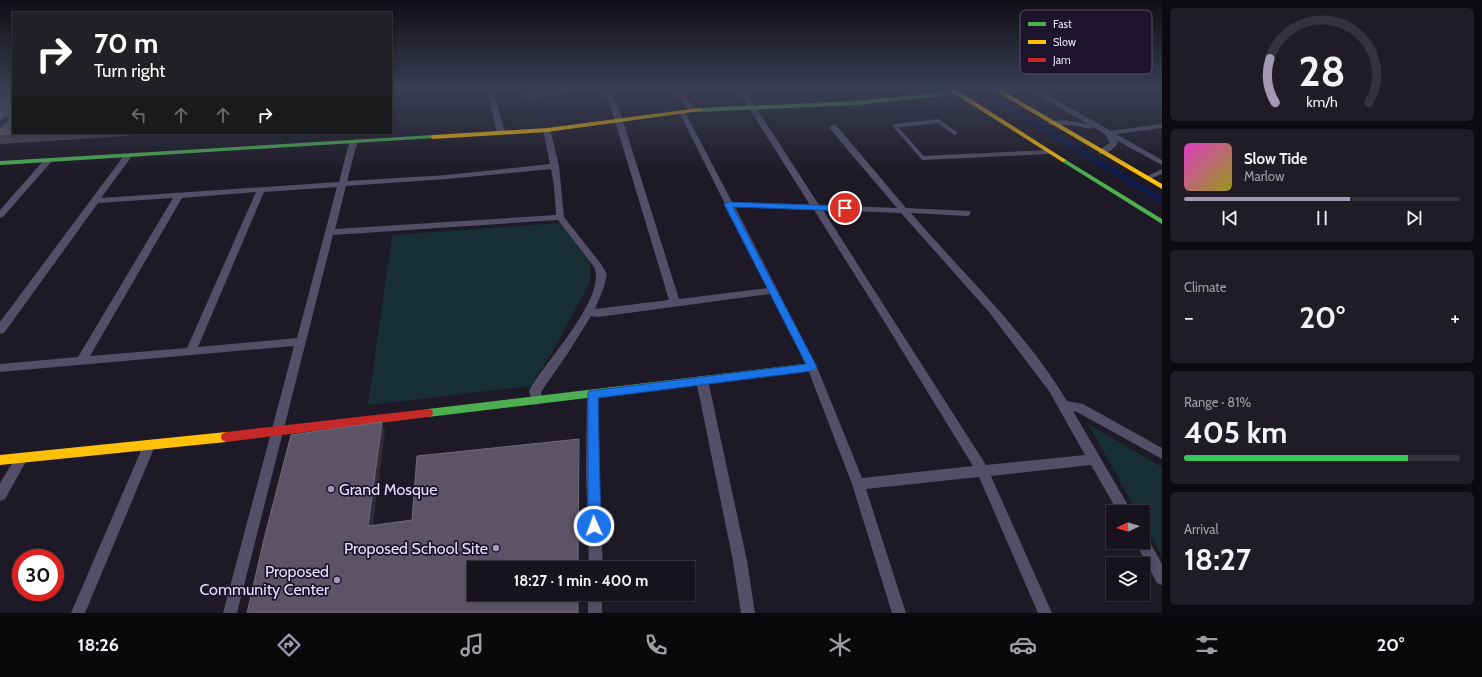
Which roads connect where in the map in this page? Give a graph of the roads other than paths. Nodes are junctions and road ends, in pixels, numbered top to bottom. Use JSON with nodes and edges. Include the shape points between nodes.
{"nodes":[{"id":1,"x":497,"y":118,"type":"edge"},
{"id":2,"x":618,"y":118,"type":"edge"},
{"id":3,"x":642,"y":118,"type":"edge"},
{"id":4,"x":690,"y":118,"type":"edge"},
{"id":5,"x":757,"y":118,"type":"edge"},
{"id":6,"x":995,"y":118,"type":"edge"},
{"id":7,"x":1043,"y":118,"type":"edge"},
{"id":8,"x":1081,"y":118,"type":"edge"},
{"id":9,"x":619,"y":121,"type":"junction"},
{"id":10,"x":1052,"y":123,"type":"junction"},
{"id":11,"x":1162,"y":126,"type":"edge"},
{"id":12,"x":833,"y":127,"type":"dead end"},
{"id":13,"x":547,"y":130,"type":"junction"},
{"id":14,"x":501,"y":133,"type":"junction"},
{"id":15,"x":955,"y":133,"type":"dead end"},
{"id":16,"x":1109,"y":133,"type":"junction"},
{"id":17,"x":353,"y":143,"type":"junction"},
{"id":18,"x":1049,"y":152,"type":"junction"},
{"id":19,"x":1102,"y":152,"type":"junction"},
{"id":20,"x":128,"y":156,"type":"junction"},
{"id":21,"x":48,"y":161,"type":"junction"},
{"id":22,"x":0,"y":163,"type":"edge"},
{"id":23,"x":1162,"y":163,"type":"edge"},
{"id":24,"x":555,"y":166,"type":"junction"},
{"id":25,"x":1162,"y":171,"type":"edge"},
{"id":26,"x":1146,"y":178,"type":"junction"},
{"id":27,"x":341,"y":185,"type":"junction"},
{"id":28,"x":1162,"y":187,"type":"edge"},
{"id":29,"x":261,"y":190,"type":"junction"},
{"id":30,"x":178,"y":196,"type":"junction"},
{"id":31,"x":94,"y":201,"type":"junction"},
{"id":32,"x":728,"y":204,"type":"junction"},
{"id":33,"x":817,"y":207,"type":"junction"},
{"id":34,"x":902,"y":210,"type":"junction"},
{"id":35,"x":966,"y":213,"type":"dead end"},
{"id":36,"x":0,"y":215,"type":"edge"},
{"id":37,"x":560,"y":217,"type":"junction"},
{"id":38,"x":1162,"y":222,"type":"edge"},
{"id":39,"x":330,"y":232,"type":"junction"},
{"id":40,"x":774,"y":290,"type":"junction"},
{"id":41,"x":675,"y":303,"type":"junction"},
{"id":42,"x":588,"y":312,"type":"junction"},
{"id":43,"x":0,"y":330,"type":"edge"},
{"id":44,"x":300,"y":342,"type":"junction"},
{"id":45,"x":191,"y":351,"type":"junction"},
{"id":46,"x":82,"y":360,"type":"junction"},
{"id":47,"x":812,"y":367,"type":"junction"},
{"id":48,"x":0,"y":368,"type":"edge"},
{"id":49,"x":702,"y":380,"type":"junction"},
{"id":50,"x":593,"y":394,"type":"junction"},
{"id":51,"x":536,"y":400,"type":"junction"},
{"id":52,"x":1065,"y":406,"type":"junction"},
{"id":53,"x":277,"y":430,"type":"junction"},
{"id":54,"x":149,"y":446,"type":"junction"},
{"id":55,"x":1162,"y":454,"type":"edge"},
{"id":56,"x":22,"y":458,"type":"junction"},
{"id":57,"x":1095,"y":459,"type":"junction"},
{"id":58,"x":0,"y":460,"type":"edge"},
{"id":59,"x":983,"y":471,"type":"junction"},
{"id":60,"x":858,"y":484,"type":"junction"},
{"id":61,"x":0,"y":495,"type":"edge"},
{"id":62,"x":1121,"y":505,"type":"edge"},
{"id":63,"x":1146,"y":549,"type":"edge"},
{"id":64,"x":596,"y":561,"type":"edge"},
{"id":65,"x":1162,"y":578,"type":"edge"},
{"id":66,"x":595,"y":601,"type":"edge"},
{"id":67,"x":78,"y":613,"type":"edge"},
{"id":68,"x":230,"y":613,"type":"edge"},
{"id":69,"x":595,"y":613,"type":"edge"},
{"id":70,"x":748,"y":613,"type":"edge"},
{"id":71,"x":899,"y":613,"type":"edge"},
{"id":72,"x":1045,"y":613,"type":"edge"}],
"edges":[{"from":1,"to":14,"type":"street"},
{"from":2,"to":9,"type":"street"},
{"from":3,"to":9,"type":"main road"},
{"from":4,"to":32,"type":"street"},
{"from":5,"to":33,"type":"street"},
{"from":6,"to":18,"type":"main road"},
{"from":7,"to":10,"type":"main road"},
{"from":8,"to":16,"type":"street"},
{"from":9,"to":13,"type":"main road"},
{"from":9,"to":41,"type":"street"},
{"from":10,"to":16,"type":"street","via":[[1079,124]]},
{"from":10,"to":19,"type":"main road"},
{"from":11,"to":16,"type":"lane"},
{"from":12,"to":34,"type":"street"},
{"from":13,"to":14,"type":"main road"},
{"from":13,"to":24,"type":"street"},
{"from":14,"to":17,"type":"main road"},
{"from":15,"to":18,"type":"lane","via":[[938,121],[895,126],[923,158]]},
{"from":16,"to":19,"type":"street","via":[[1113,140],[1112,146]]},
{"from":16,"to":23,"type":"street"},
{"from":17,"to":20,"type":"main road"},
{"from":17,"to":27,"type":"street"},
{"from":18,"to":38,"type":"main road"},
{"from":19,"to":26,"type":"main road"},
{"from":20,"to":21,"type":"main road"},
{"from":20,"to":31,"type":"street"},
{"from":21,"to":22,"type":"main road"},
{"from":21,"to":36,"type":"street"},
{"from":24,"to":27,"type":"street","via":[[493,174]]},
{"from":24,"to":37,"type":"street"},
{"from":25,"to":26,"type":"street"},
{"from":26,"to":28,"type":"main road"},
{"from":27,"to":29,"type":"street"},
{"from":27,"to":39,"type":"street"},
{"from":29,"to":30,"type":"street"},
{"from":29,"to":45,"type":"street"},
{"from":30,"to":31,"type":"street"},
{"from":30,"to":46,"type":"street"},
{"from":31,"to":43,"type":"street"},
{"from":32,"to":33,"type":"street"},
{"from":32,"to":40,"type":"street"},
{"from":33,"to":34,"type":"street"},
{"from":33,"to":59,"type":"street"},
{"from":34,"to":35,"type":"street"},
{"from":34,"to":52,"type":"street","via":[[993,309]]},
{"from":37,"to":39,"type":"street"},
{"from":37,"to":42,"type":"street","via":[[602,274]]},
{"from":39,"to":44,"type":"street"},
{"from":40,"to":41,"type":"street"},
{"from":40,"to":47,"type":"street"},
{"from":41,"to":42,"type":"street","via":[[598,314]]},
{"from":42,"to":51,"type":"street","via":[[535,391]]},
{"from":44,"to":45,"type":"street"},
{"from":44,"to":53,"type":"street"},
{"from":45,"to":46,"type":"street"},
{"from":46,"to":48,"type":"street"},
{"from":47,"to":49,"type":"main road"},
{"from":47,"to":60,"type":"street"},
{"from":49,"to":50,"type":"main road"},
{"from":49,"to":70,"type":"street","via":[[740,561]]},
{"from":50,"to":51,"type":"main road"},
{"from":50,"to":64,"type":"street","via":[[592,471]]},
{"from":51,"to":53,"type":"main road"},
{"from":52,"to":55,"type":"street","via":[[1079,407]]},
{"from":52,"to":57,"type":"street"},
{"from":53,"to":54,"type":"main road"},
{"from":53,"to":68,"type":"street"},
{"from":54,"to":56,"type":"main road"},
{"from":54,"to":67,"type":"street"},
{"from":56,"to":58,"type":"main road"},
{"from":56,"to":61,"type":"street"},
{"from":57,"to":59,"type":"street"},
{"from":57,"to":62,"type":"street"},
{"from":59,"to":60,"type":"street"},
{"from":59,"to":72,"type":"street"},
{"from":60,"to":71,"type":"street"},
{"from":63,"to":65,"type":"street"},
{"from":66,"to":69,"type":"street"}]}
